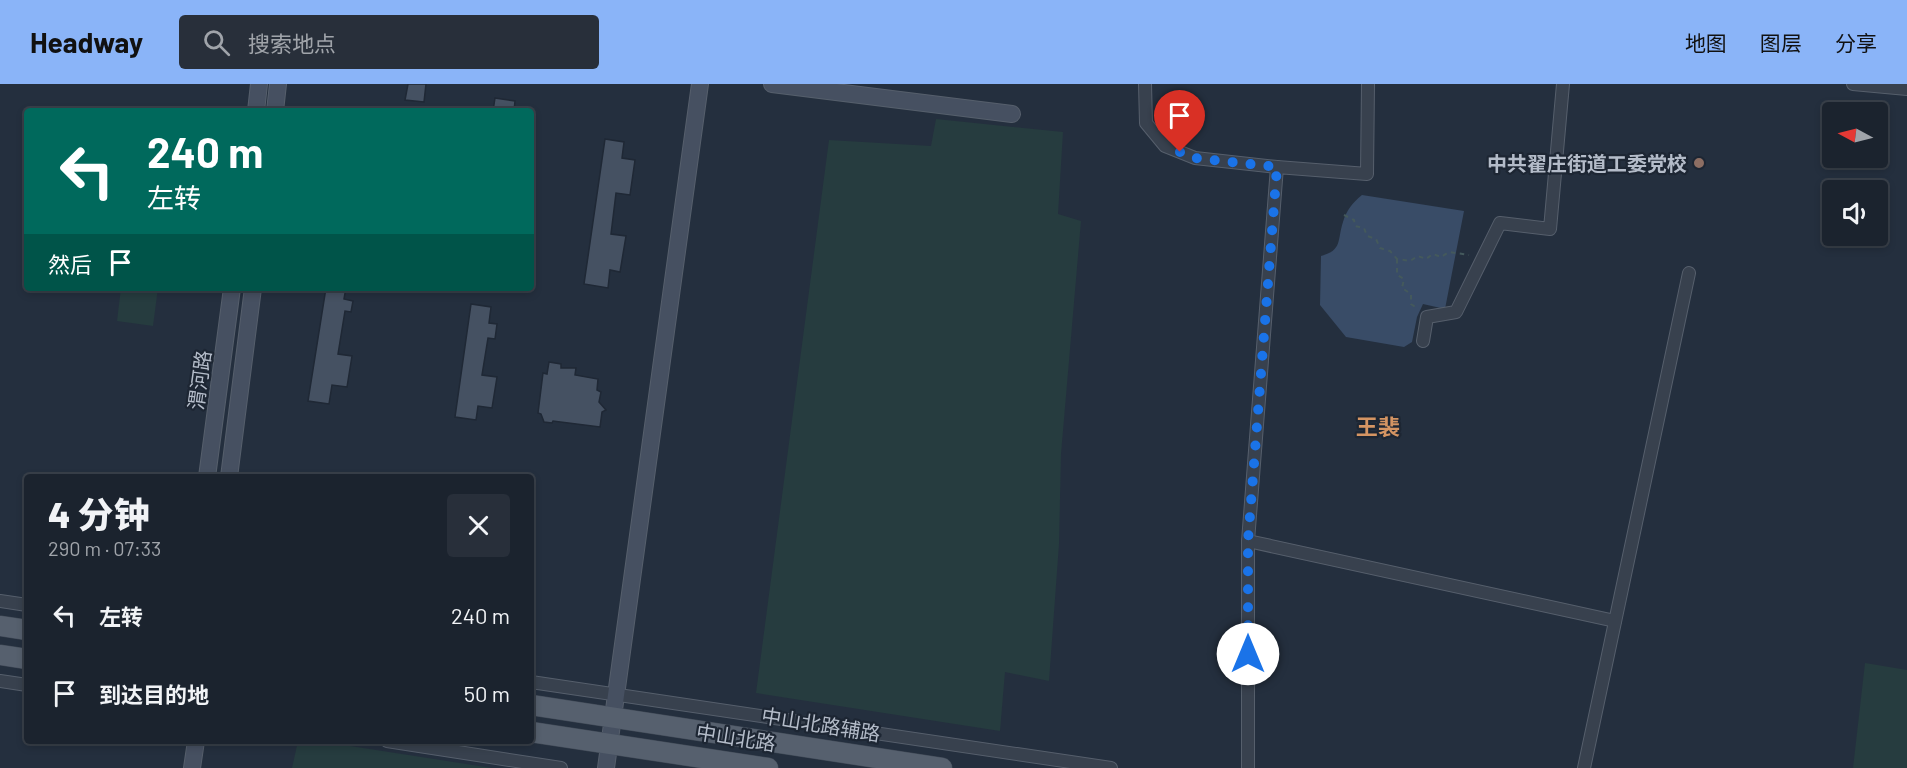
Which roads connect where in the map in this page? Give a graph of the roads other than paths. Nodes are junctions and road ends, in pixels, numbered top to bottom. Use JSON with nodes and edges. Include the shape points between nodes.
{"nodes":[{"id":1,"x":259,"y":84,"type":"edge"},
{"id":2,"x":278,"y":84,"type":"edge"},
{"id":3,"x":700,"y":84,"type":"edge"},
{"id":4,"x":772,"y":84,"type":"edge"},
{"id":5,"x":1145,"y":84,"type":"edge"},
{"id":6,"x":1368,"y":84,"type":"edge"},
{"id":7,"x":1563,"y":84,"type":"edge"},
{"id":8,"x":1853,"y":84,"type":"edge"},
{"id":9,"x":1907,"y":89,"type":"edge"},
{"id":10,"x":256,"y":108,"type":"edge"},
{"id":11,"x":275,"y":108,"type":"edge"},
{"id":12,"x":1012,"y":114,"type":"dead end"},
{"id":13,"x":1277,"y":167,"type":"junction"},
{"id":14,"x":1689,"y":273,"type":"dead end"},
{"id":15,"x":232,"y":291,"type":"edge"},
{"id":16,"x":253,"y":291,"type":"edge"},
{"id":17,"x":1423,"y":341,"type":"dead end"},
{"id":18,"x":222,"y":370,"type":"junction"},
{"id":19,"x":242,"y":373,"type":"junction"},
{"id":20,"x":207,"y":474,"type":"edge"},
{"id":21,"x":229,"y":474,"type":"edge"},
{"id":22,"x":1248,"y":541,"type":"junction"},
{"id":23,"x":0,"y":601,"type":"edge"},
{"id":24,"x":24,"y":605,"type":"edge"},
{"id":25,"x":1615,"y":621,"type":"junction"},
{"id":26,"x":0,"y":626,"type":"edge"},
{"id":27,"x":24,"y":630,"type":"edge"},
{"id":28,"x":0,"y":655,"type":"edge"},
{"id":29,"x":24,"y":659,"type":"edge"},
{"id":30,"x":0,"y":681,"type":"edge"},
{"id":31,"x":534,"y":682,"type":"edge"},
{"id":32,"x":24,"y":685,"type":"edge"},
{"id":33,"x":616,"y":694,"type":"junction"},
{"id":34,"x":534,"y":705,"type":"edge"},
{"id":35,"x":613,"y":718,"type":"junction"},
{"id":36,"x":534,"y":732,"type":"edge"},
{"id":37,"x":610,"y":743,"type":"junction"},
{"id":38,"x":196,"y":744,"type":"edge"},
{"id":39,"x":406,"y":744,"type":"edge"},
{"id":40,"x":192,"y":768,"type":"edge"},
{"id":41,"x":561,"y":768,"type":"edge"},
{"id":42,"x":606,"y":768,"type":"edge"},
{"id":43,"x":768,"y":768,"type":"edge"},
{"id":44,"x":942,"y":768,"type":"edge"},
{"id":45,"x":1111,"y":768,"type":"edge"},
{"id":46,"x":1248,"y":768,"type":"edge"},
{"id":47,"x":1584,"y":768,"type":"edge"}],
"edges":[{"from":1,"to":10,"type":"street"},
{"from":2,"to":11,"type":"street"},
{"from":3,"to":33,"type":"street"},
{"from":4,"to":12,"type":"street"},
{"from":5,"to":13,"type":"street","via":[[1146,123],[1165,146],[1195,158]]},
{"from":6,"to":13,"type":"street","via":[[1367,174]]},
{"from":7,"to":17,"type":"street","via":[[1550,230],[1500,223],[1456,312],[1427,317]]},
{"from":8,"to":9,"type":"street"},
{"from":13,"to":22,"type":"street"},
{"from":14,"to":25,"type":"street"},
{"from":15,"to":18,"type":"street","name":"渭河路"},
{"from":16,"to":19,"type":"street"},
{"from":18,"to":19,"type":"street"},
{"from":18,"to":20,"type":"street","name":"渭河路"},
{"from":19,"to":21,"type":"street"},
{"from":22,"to":25,"type":"street"},
{"from":22,"to":46,"type":"street"},
{"from":23,"to":24,"type":"street"},
{"from":25,"to":47,"type":"street"},
{"from":26,"to":27,"type":"main road"},
{"from":28,"to":29,"type":"main road"},
{"from":30,"to":32,"type":"street"},
{"from":31,"to":33,"type":"street","name":"中山北路辅路"},
{"from":33,"to":35,"type":"street"},
{"from":33,"to":45,"type":"street","name":"中山北路辅路"},
{"from":34,"to":35,"type":"main road","name":"中山北路"},
{"from":35,"to":37,"type":"street"},
{"from":35,"to":44,"type":"main road","name":"中山北路"},
{"from":36,"to":37,"type":"main road","name":"中山北路"},
{"from":37,"to":42,"type":"street"},
{"from":37,"to":43,"type":"main road","name":"中山北路"},
{"from":38,"to":40,"type":"street"},
{"from":39,"to":41,"type":"street"}]}
